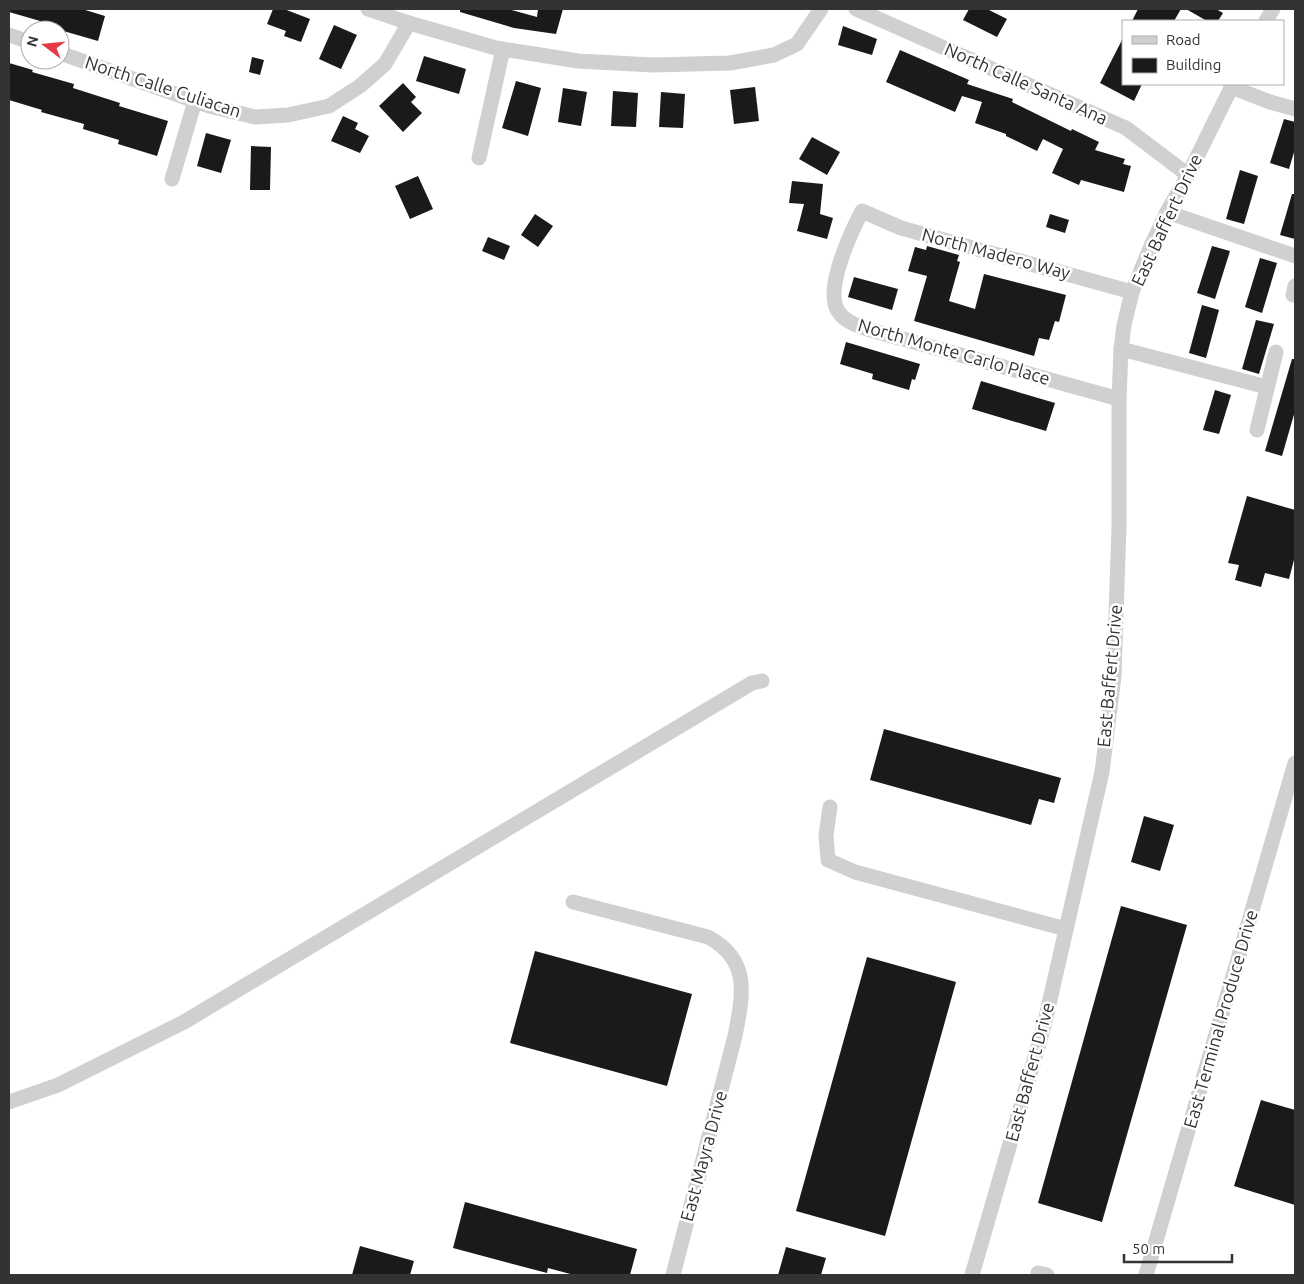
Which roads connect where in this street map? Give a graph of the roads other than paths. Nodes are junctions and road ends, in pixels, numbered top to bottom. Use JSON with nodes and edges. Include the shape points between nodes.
{"nodes":[{"id":1,"x":368,"y":9,"type":"edge"},
{"id":2,"x":821,"y":9,"type":"edge"},
{"id":3,"x":856,"y":9,"type":"edge"},
{"id":4,"x":1273,"y":9,"type":"edge"},
{"id":5,"x":1267,"y":20,"type":"edge"},
{"id":6,"x":409,"y":23,"type":"junction"},
{"id":7,"x":503,"y":49,"type":"junction"},
{"id":8,"x":70,"y":57,"type":"edge"},
{"id":9,"x":1232,"y":85,"type":"edge"},
{"id":10,"x":196,"y":101,"type":"junction"},
{"id":11,"x":1295,"y":110,"type":"edge"},
{"id":12,"x":479,"y":158,"type":"dead end"},
{"id":13,"x":1188,"y":175,"type":"junction"},
{"id":14,"x":172,"y":179,"type":"dead end"},
{"id":15,"x":862,"y":211,"type":"joint"},
{"id":16,"x":1167,"y":212,"type":"junction"},
{"id":17,"x":1295,"y":256,"type":"edge"},
{"id":18,"x":1132,"y":292,"type":"junction"},
{"id":19,"x":1121,"y":349,"type":"junction"},
{"id":20,"x":1276,"y":352,"type":"dead end"},
{"id":21,"x":1267,"y":387,"type":"junction"},
{"id":22,"x":1119,"y":399,"type":"junction"},
{"id":23,"x":1257,"y":430,"type":"dead end"},
{"id":24,"x":762,"y":681,"type":"dead end"},
{"id":25,"x":1295,"y":763,"type":"edge"},
{"id":26,"x":830,"y":807,"type":"dead end"},
{"id":27,"x":574,"y":902,"type":"dead end"},
{"id":28,"x":1066,"y":929,"type":"junction"},
{"id":29,"x":9,"y":1102,"type":"edge"},
{"id":30,"x":673,"y":1275,"type":"edge"},
{"id":31,"x":972,"y":1275,"type":"edge"},
{"id":32,"x":1146,"y":1275,"type":"edge"}],
"edges":[{"from":1,"to":6,"type":"street"},
{"from":2,"to":7,"type":"street","via":[[798,44],[774,55],[730,63],[653,65],[578,60]]},
{"from":3,"to":13,"type":"street","name":"North Calle Santa Ana","via":[[1126,128]]},
{"from":4,"to":5,"type":"street"},
{"from":6,"to":7,"type":"street"},
{"from":6,"to":10,"type":"street","name":"North Calle Culiacan","via":[[385,64],[360,86],[329,106],[288,115],[255,117]]},
{"from":7,"to":12,"type":"street"},
{"from":8,"to":10,"type":"street","name":"North Calle Culiacan"},
{"from":9,"to":11,"type":"street"},
{"from":9,"to":13,"type":"street","name":"East Baffert Drive"},
{"from":10,"to":14,"type":"street"},
{"from":13,"to":16,"type":"street","name":"East Baffert Drive"},
{"from":15,"to":18,"type":"street","name":"North Madero Way","via":[[901,228]]},
{"from":15,"to":22,"type":"street","name":"North Monte Carlo Place","via":[[850,235],[836,278],[836,307],[844,319],[867,330]]},
{"from":16,"to":17,"type":"street"},
{"from":16,"to":18,"type":"street","name":"East Baffert Drive"},
{"from":18,"to":19,"type":"street","name":"East Baffert Drive"},
{"from":19,"to":21,"type":"street"},
{"from":19,"to":22,"type":"street","name":"East Baffert Drive"},
{"from":20,"to":21,"type":"street"},
{"from":21,"to":23,"type":"street"},
{"from":22,"to":28,"type":"street","name":"East Baffert Drive","via":[[1114,676],[1102,772]]},
{"from":24,"to":29,"type":"street","via":[[743,688],[184,1022],[58,1085]]},
{"from":25,"to":32,"type":"street","name":"East Terminal Produce Drive"},
{"from":26,"to":28,"type":"street","via":[[826,836],[828,860],[855,872]]},
{"from":27,"to":30,"type":"street","name":"East Mayra Drive","via":[[708,937],[731,953],[741,973],[741,1006],[735,1036]]},
{"from":28,"to":31,"type":"street","name":"East Baffert Drive","via":[[1044,1026]]}]}
